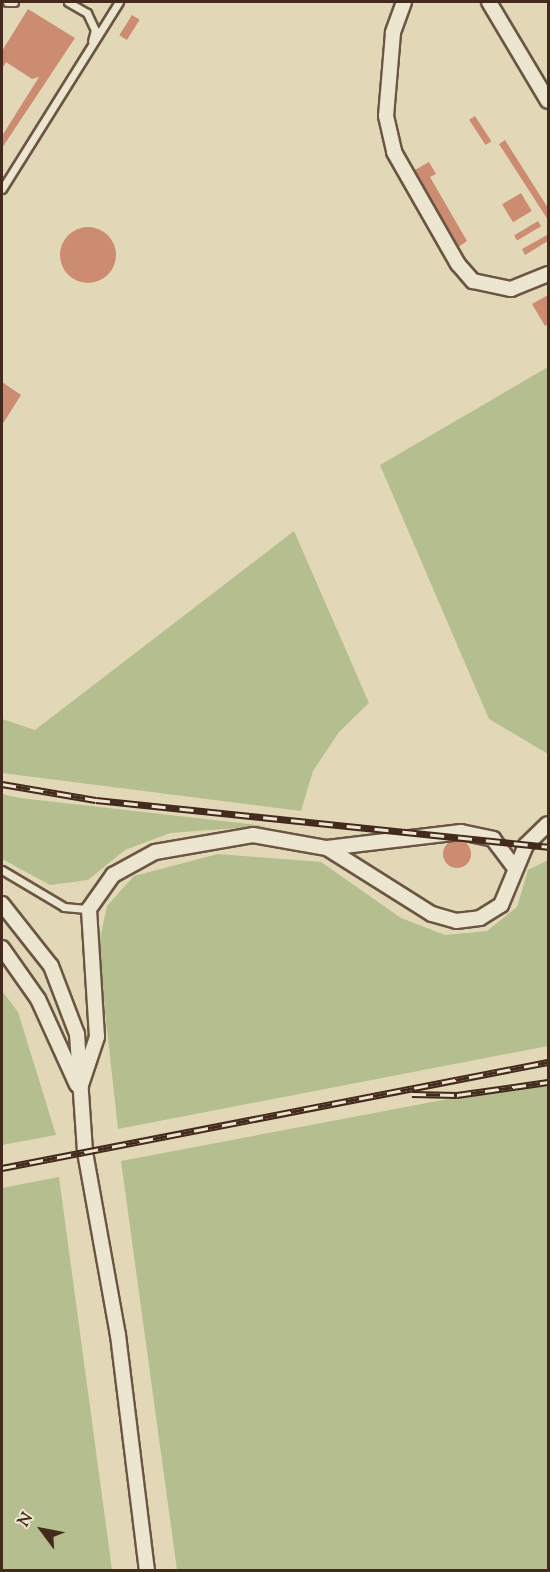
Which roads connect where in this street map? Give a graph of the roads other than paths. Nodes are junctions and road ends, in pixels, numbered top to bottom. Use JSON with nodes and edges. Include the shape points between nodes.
{"nodes":[{"id":1,"x":7,"y":2,"type":"edge"},
{"id":2,"x":14,"y":2,"type":"edge"},
{"id":3,"x":68,"y":2,"type":"edge"},
{"id":4,"x":118,"y":2,"type":"edge"},
{"id":5,"x":404,"y":2,"type":"edge"},
{"id":6,"x":489,"y":2,"type":"edge"},
{"id":7,"x":90,"y":50,"type":"junction"},
{"id":8,"x":549,"y":101,"type":"edge"},
{"id":9,"x":2,"y":189,"type":"edge"},
{"id":10,"x":549,"y":274,"type":"edge"},
{"id":11,"x":549,"y":824,"type":"edge"},
{"id":12,"x":327,"y":848,"type":"junction"},
{"id":13,"x":515,"y":868,"type":"junction"},
{"id":14,"x":2,"y":870,"type":"edge"},
{"id":15,"x":2,"y":904,"type":"edge"},
{"id":16,"x":89,"y":909,"type":"junction"},
{"id":17,"x":2,"y":948,"type":"edge"},
{"id":18,"x":80,"y":1089,"type":"junction"},
{"id":19,"x":147,"y":1570,"type":"edge"}],
"edges":[{"from":1,"to":2,"type":"lane"},
{"from":3,"to":7,"type":"lane","via":[[87,13],[95,30]]},
{"from":4,"to":7,"type":"lane"},
{"from":5,"to":10,"type":"street","via":[[393,33],[386,116],[394,152],[458,264],[473,281],[511,289]]},
{"from":6,"to":8,"type":"street"},
{"from":7,"to":9,"type":"lane"},
{"from":11,"to":13,"type":"street","via":[[526,845]]},
{"from":12,"to":13,"type":"street","via":[[461,832],[493,839]]},
{"from":12,"to":13,"type":"street","via":[[403,897],[456,921],[480,918],[501,905]]},
{"from":12,"to":16,"type":"street","via":[[253,836],[155,852],[114,875]]},
{"from":14,"to":16,"type":"lane","via":[[64,907]]},
{"from":15,"to":18,"type":"street","via":[[51,966],[67,1003],[76,1034]]},
{"from":16,"to":18,"type":"street","via":[[97,1037]]},
{"from":17,"to":18,"type":"street","via":[[38,999]]},
{"from":18,"to":19,"type":"street"}]}
